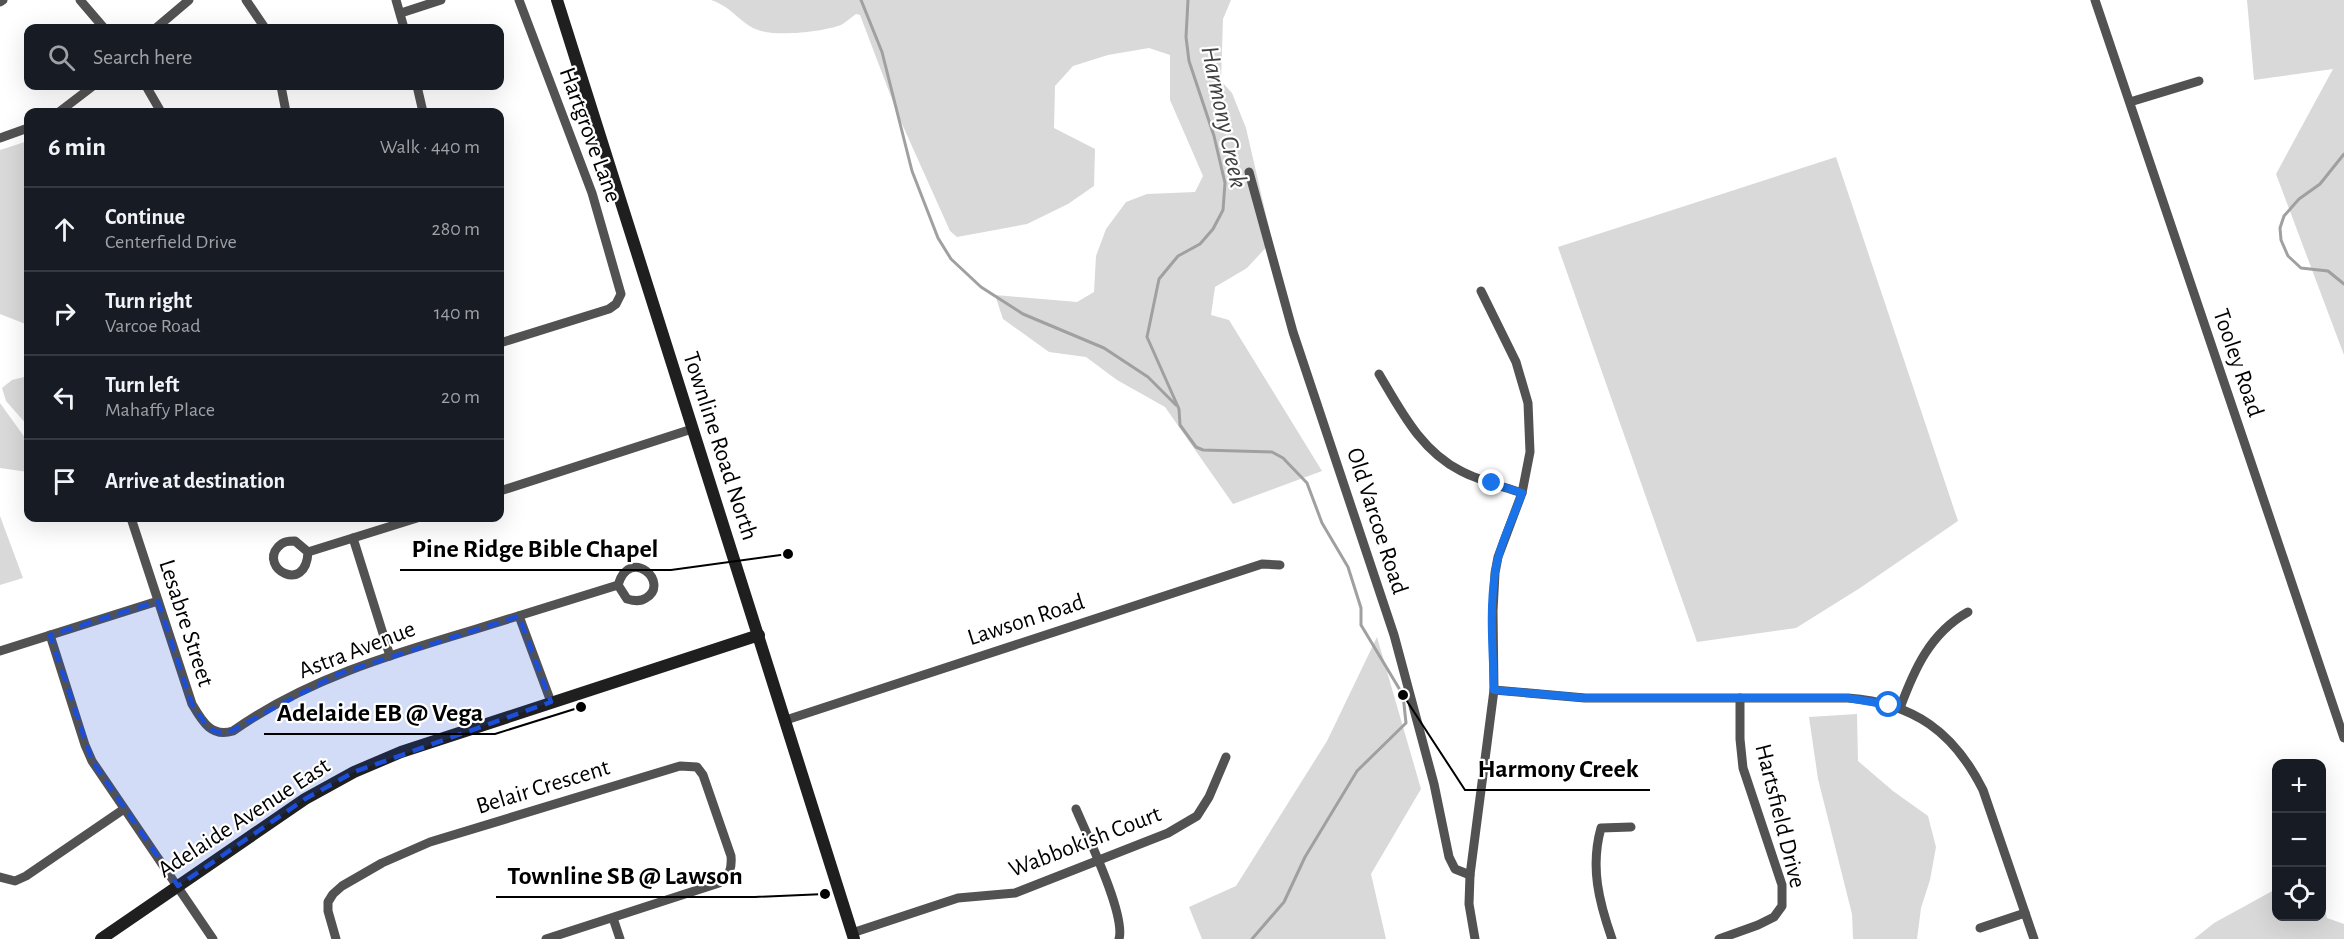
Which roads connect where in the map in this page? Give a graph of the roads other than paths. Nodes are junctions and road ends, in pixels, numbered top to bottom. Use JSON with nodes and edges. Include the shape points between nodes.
{"nodes":[{"id":1,"x":80,"y":0,"type":"edge"},
{"id":2,"x":189,"y":0,"type":"edge"},
{"id":3,"x":246,"y":0,"type":"edge"},
{"id":4,"x":396,"y":0,"type":"edge"},
{"id":5,"x":441,"y":0,"type":"edge"},
{"id":6,"x":519,"y":0,"type":"edge"},
{"id":7,"x":557,"y":0,"type":"edge"},
{"id":8,"x":2095,"y":0,"type":"edge"},
{"id":9,"x":401,"y":13,"type":"junction"},
{"id":10,"x":101,"y":24,"type":"edge"},
{"id":11,"x":161,"y":24,"type":"edge"},
{"id":12,"x":262,"y":24,"type":"edge"},
{"id":13,"x":403,"y":24,"type":"edge"},
{"id":14,"x":2199,"y":81,"type":"dead end"},
{"id":15,"x":88,"y":90,"type":"edge"},
{"id":16,"x":148,"y":90,"type":"edge"},
{"id":17,"x":281,"y":90,"type":"edge"},
{"id":18,"x":418,"y":90,"type":"edge"},
{"id":19,"x":2130,"y":102,"type":"junction"},
{"id":20,"x":64,"y":108,"type":"edge"},
{"id":21,"x":159,"y":108,"type":"edge"},
{"id":22,"x":285,"y":108,"type":"edge"},
{"id":23,"x":422,"y":108,"type":"edge"},
{"id":24,"x":24,"y":129,"type":"edge"},
{"id":25,"x":0,"y":138,"type":"edge"},
{"id":26,"x":1249,"y":172,"type":"dead end"},
{"id":27,"x":1481,"y":291,"type":"dead end"},
{"id":28,"x":504,"y":342,"type":"edge"},
{"id":29,"x":1379,"y":374,"type":"dead end"},
{"id":30,"x":692,"y":429,"type":"junction"},
{"id":31,"x":504,"y":490,"type":"edge"},
{"id":32,"x":1522,"y":493,"type":"junction"},
{"id":33,"x":131,"y":522,"type":"edge"},
{"id":34,"x":404,"y":522,"type":"edge"},
{"id":35,"x":353,"y":538,"type":"junction"},
{"id":36,"x":308,"y":552,"type":"dead end"},
{"id":37,"x":1280,"y":565,"type":"dead end"},
{"id":38,"x":618,"y":585,"type":"dead end"},
{"id":39,"x":158,"y":601,"type":"junction"},
{"id":40,"x":1968,"y":612,"type":"dead end"},
{"id":41,"x":519,"y":616,"type":"junction"},
{"id":42,"x":50,"y":635,"type":"junction"},
{"id":43,"x":759,"y":635,"type":"junction"},
{"id":44,"x":0,"y":651,"type":"edge"},
{"id":45,"x":390,"y":656,"type":"junction"},
{"id":46,"x":1494,"y":690,"type":"junction"},
{"id":47,"x":1740,"y":698,"type":"junction"},
{"id":48,"x":551,"y":702,"type":"junction"},
{"id":49,"x":1900,"y":708,"type":"junction"},
{"id":50,"x":786,"y":720,"type":"junction"},
{"id":51,"x":216,"y":732,"type":"joint"},
{"id":52,"x":2344,"y":738,"type":"edge"},
{"id":53,"x":1226,"y":757,"type":"dead end"},
{"id":54,"x":124,"y":809,"type":"junction"},
{"id":55,"x":1076,"y":809,"type":"dead end"},
{"id":56,"x":1632,"y":827,"type":"dead end"},
{"id":57,"x":1097,"y":862,"type":"junction"},
{"id":58,"x":1470,"y":875,"type":"junction"},
{"id":59,"x":2,"y":878,"type":"edge"},
{"id":60,"x":178,"y":886,"type":"junction"},
{"id":61,"x":2025,"y":914,"type":"junction"},
{"id":62,"x":613,"y":918,"type":"junction"},
{"id":63,"x":1980,"y":928,"type":"dead end"},
{"id":64,"x":853,"y":936,"type":"edge"},
{"id":65,"x":101,"y":939,"type":"edge"},
{"id":66,"x":213,"y":939,"type":"edge"},
{"id":67,"x":336,"y":939,"type":"edge"},
{"id":68,"x":546,"y":939,"type":"edge"},
{"id":69,"x":620,"y":939,"type":"edge"},
{"id":70,"x":1119,"y":939,"type":"edge"},
{"id":71,"x":1475,"y":939,"type":"edge"},
{"id":72,"x":1612,"y":939,"type":"edge"},
{"id":73,"x":1719,"y":939,"type":"edge"},
{"id":74,"x":2034,"y":939,"type":"edge"}],
"edges":[{"from":1,"to":10,"type":"street"},
{"from":2,"to":11,"type":"street"},
{"from":3,"to":12,"type":"street"},
{"from":4,"to":9,"type":"street"},
{"from":5,"to":9,"type":"street"},
{"from":6,"to":28,"type":"street","name":"Hartgrove Lane","via":[[592,193],[620,286],[619,300],[609,309]]},
{"from":7,"to":30,"type":"main road","name":"Townline Road North"},
{"from":8,"to":19,"type":"street","name":"Tooley Road"},
{"from":9,"to":13,"type":"street"},
{"from":14,"to":19,"type":"street"},
{"from":15,"to":20,"type":"street"},
{"from":16,"to":21,"type":"street"},
{"from":17,"to":22,"type":"street"},
{"from":18,"to":23,"type":"street"},
{"from":19,"to":52,"type":"street","name":"Tooley Road"},
{"from":24,"to":25,"type":"street"},
{"from":26,"to":58,"type":"street","name":"Old Varcoe Road","via":[[1293,332],[1394,634],[1449,857],[1455,869]]},
{"from":27,"to":32,"type":"street","via":[[1516,362],[1528,403],[1530,452]]},
{"from":29,"to":32,"type":"street","via":[[1404,417],[1438,456],[1461,471]]},
{"from":30,"to":31,"type":"street"},
{"from":30,"to":43,"type":"main road","name":"Townline Road North"},
{"from":32,"to":46,"type":"street","via":[[1495,573]]},
{"from":33,"to":39,"type":"street","name":"Lesabre Street"},
{"from":34,"to":35,"type":"street"},
{"from":35,"to":36,"type":"street"},
{"from":35,"to":45,"type":"street"},
{"from":37,"to":50,"type":"street","name":"Lawson Road","via":[[1262,564]]},
{"from":38,"to":41,"type":"street","name":"Astra Avenue"},
{"from":39,"to":42,"type":"street"},
{"from":39,"to":51,"type":"street","name":"Lesabre Street","via":[[192,704],[202,722]]},
{"from":40,"to":49,"type":"street","via":[[1929,646]]},
{"from":41,"to":45,"type":"street","name":"Astra Avenue"},
{"from":41,"to":48,"type":"street"},
{"from":42,"to":44,"type":"street"},
{"from":42,"to":54,"type":"street","via":[[85,745]]},
{"from":43,"to":48,"type":"main road","name":"Adelaide Avenue East"},
{"from":43,"to":50,"type":"main road","name":"Townline Road North"},
{"from":45,"to":51,"type":"street","name":"Astra Avenue","via":[[338,674],[277,703],[233,731]]},
{"from":46,"to":47,"type":"street","via":[[1585,698]]},
{"from":46,"to":58,"type":"street"},
{"from":47,"to":49,"type":"street","via":[[1864,699]]},
{"from":47,"to":73,"type":"street","name":"Hartsfield Drive","via":[[1743,768],[1782,885],[1782,906],[1774,917],[1758,926]]},
{"from":48,"to":60,"type":"main road","name":"Adelaide Avenue East","via":[[354,771],[305,799]]},
{"from":49,"to":61,"type":"street","via":[[1941,733],[1973,770]]},
{"from":50,"to":64,"type":"main road","name":"Townline Road North"},
{"from":53,"to":57,"type":"street","name":"Wabbokish Court","via":[[1197,816],[1168,833]]},
{"from":54,"to":59,"type":"street","via":[[26,876],[15,881]]},
{"from":54,"to":60,"type":"street"},
{"from":55,"to":57,"type":"street"},
{"from":56,"to":72,"type":"street","via":[[1601,828],[1596,846],[1596,880]]},
{"from":57,"to":64,"type":"street","name":"Wabbokish Court","via":[[1015,893],[958,898]]},
{"from":57,"to":70,"type":"street","via":[[1115,906]]},
{"from":58,"to":71,"type":"street","via":[[1469,904]]},
{"from":60,"to":65,"type":"main road","name":"Adelaide Avenue East"},
{"from":60,"to":66,"type":"street"},
{"from":61,"to":63,"type":"street"},
{"from":61,"to":74,"type":"street"},
{"from":62,"to":67,"type":"street","name":"Belair Crescent","via":[[718,882],[728,875],[731,856],[697,767],[680,766],[430,842],[382,863],[333,894],[328,902]]},
{"from":62,"to":68,"type":"street"},
{"from":62,"to":69,"type":"street"}]}
